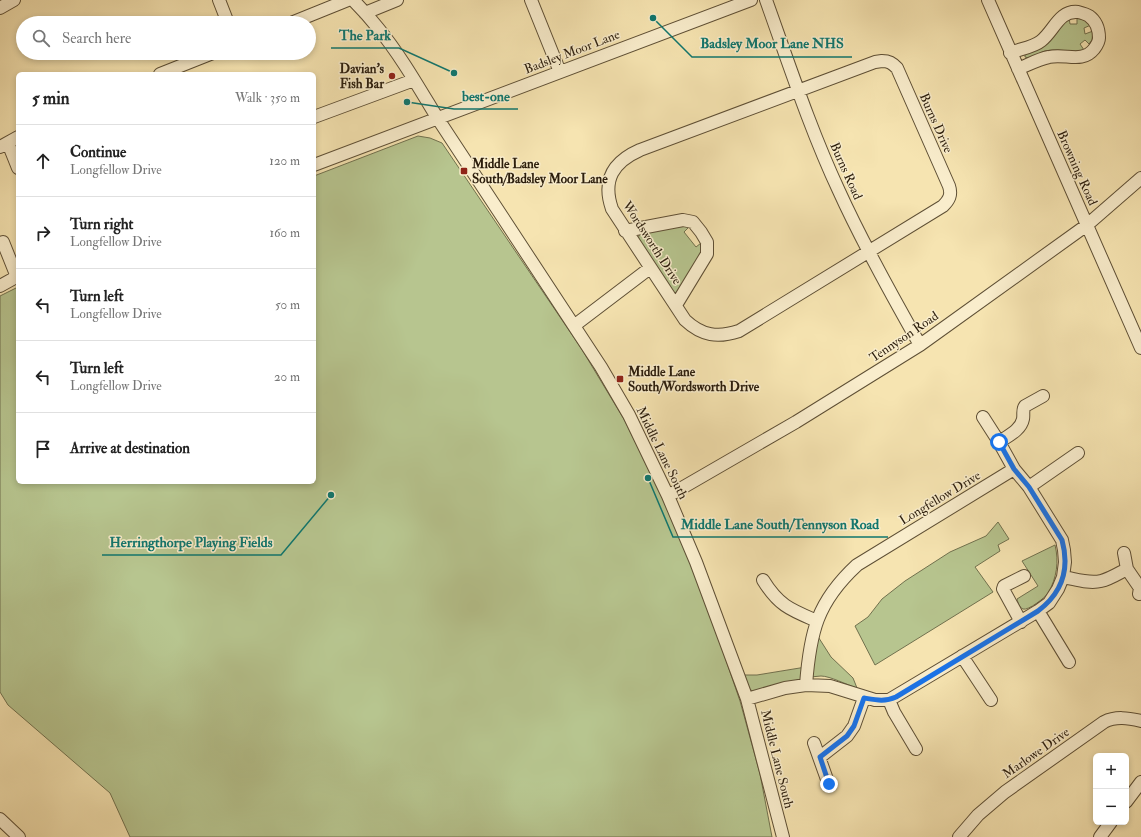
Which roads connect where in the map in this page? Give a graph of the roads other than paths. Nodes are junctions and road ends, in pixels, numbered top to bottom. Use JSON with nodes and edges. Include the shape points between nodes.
{"nodes":[{"id":1,"x":14,"y":0,"type":"edge"},
{"id":2,"x":219,"y":0,"type":"edge"},
{"id":3,"x":348,"y":0,"type":"edge"},
{"id":4,"x":353,"y":0,"type":"edge"},
{"id":5,"x":396,"y":0,"type":"edge"},
{"id":6,"x":531,"y":0,"type":"edge"},
{"id":7,"x":751,"y":0,"type":"edge"},
{"id":8,"x":766,"y":0,"type":"edge"},
{"id":9,"x":988,"y":0,"type":"edge"},
{"id":10,"x":0,"y":8,"type":"edge"},
{"id":11,"x":365,"y":13,"type":"junction"},
{"id":12,"x":225,"y":16,"type":"edge"},
{"id":13,"x":308,"y":16,"type":"edge"},
{"id":14,"x":1010,"y":53,"type":"junction"},
{"id":15,"x":196,"y":60,"type":"edge"},
{"id":16,"x":1018,"y":69,"type":"junction"},
{"id":17,"x":165,"y":72,"type":"edge"},
{"id":18,"x":560,"y":72,"type":"junction"},
{"id":19,"x":414,"y":80,"type":"junction"},
{"id":20,"x":798,"y":90,"type":"junction"},
{"id":21,"x":316,"y":115,"type":"edge"},
{"id":22,"x":438,"y":119,"type":"junction"},
{"id":23,"x":9,"y":142,"type":"edge"},
{"id":24,"x":16,"y":162,"type":"edge"},
{"id":25,"x":316,"y":164,"type":"edge"},
{"id":26,"x":1141,"y":178,"type":"edge"},
{"id":27,"x":1087,"y":224,"type":"junction"},
{"id":28,"x":625,"y":231,"type":"junction"},
{"id":29,"x":3,"y":242,"type":"dead end"},
{"id":30,"x":868,"y":252,"type":"junction"},
{"id":31,"x":650,"y":268,"type":"junction"},
{"id":32,"x":16,"y":271,"type":"edge"},
{"id":33,"x":16,"y":277,"type":"edge"},
{"id":34,"x":0,"y":286,"type":"edge"},
{"id":35,"x":676,"y":305,"type":"junction"},
{"id":36,"x":574,"y":325,"type":"junction"},
{"id":37,"x":920,"y":344,"type":"junction"},
{"id":38,"x":1141,"y":348,"type":"edge"},
{"id":39,"x":1043,"y":396,"type":"dead end"},
{"id":40,"x":983,"y":417,"type":"dead end"},
{"id":41,"x":999,"y":442,"type":"junction"},
{"id":42,"x":1078,"y":453,"type":"dead end"},
{"id":43,"x":1014,"y":469,"type":"junction"},
{"id":44,"x":1029,"y":487,"type":"junction"},
{"id":45,"x":668,"y":496,"type":"junction"},
{"id":46,"x":1124,"y":553,"type":"dead end"},
{"id":47,"x":1128,"y":570,"type":"junction"},
{"id":48,"x":1024,"y":576,"type":"dead end"},
{"id":49,"x":1063,"y":577,"type":"junction"},
{"id":50,"x":763,"y":580,"type":"dead end"},
{"id":51,"x":1139,"y":594,"type":"dead end"},
{"id":52,"x":1038,"y":611,"type":"junction"},
{"id":53,"x":817,"y":620,"type":"junction"},
{"id":54,"x":1021,"y":622,"type":"junction"},
{"id":55,"x":962,"y":656,"type":"junction"},
{"id":56,"x":1069,"y":662,"type":"dead end"},
{"id":57,"x":806,"y":685,"type":"junction"},
{"id":58,"x":747,"y":698,"type":"junction"},
{"id":59,"x":864,"y":698,"type":"junction"},
{"id":60,"x":889,"y":700,"type":"junction"},
{"id":61,"x":991,"y":700,"type":"dead end"},
{"id":62,"x":1141,"y":721,"type":"edge"},
{"id":63,"x":814,"y":743,"type":"dead end"},
{"id":64,"x":916,"y":749,"type":"dead end"},
{"id":65,"x":820,"y":757,"type":"junction"},
{"id":66,"x":1141,"y":782,"type":"edge"},
{"id":67,"x":829,"y":784,"type":"dead end"},
{"id":68,"x":1129,"y":798,"type":"edge"},
{"id":69,"x":0,"y":819,"type":"edge"},
{"id":70,"x":1109,"y":825,"type":"edge"},
{"id":71,"x":19,"y":837,"type":"edge"},
{"id":72,"x":782,"y":837,"type":"edge"},
{"id":73,"x":960,"y":837,"type":"edge"},
{"id":74,"x":1100,"y":837,"type":"edge"}],
"edges":[{"from":1,"to":10,"type":"street"},
{"from":2,"to":12,"type":"street"},
{"from":3,"to":13,"type":"street"},
{"from":4,"to":11,"type":"street","name":"Middle Lane South"},
{"from":5,"to":11,"type":"street"},
{"from":6,"to":18,"type":"street"},
{"from":7,"to":18,"type":"street","name":"Badsley Moor Lane"},
{"from":8,"to":20,"type":"street","name":"Burns Road"},
{"from":9,"to":14,"type":"street","name":"Browning Road"},
{"from":11,"to":19,"type":"street","name":"Middle Lane South","via":[[389,42]]},
{"from":14,"to":16,"type":"street","name":"Browning Road"},
{"from":14,"to":16,"type":"street","via":[[1041,41],[1062,16],[1068,13],[1086,14],[1095,23],[1098,41],[1088,55],[1080,58],[1048,57]]},
{"from":15,"to":17,"type":"street"},
{"from":16,"to":27,"type":"street","name":"Browning Road"},
{"from":18,"to":22,"type":"street","name":"Badsley Moor Lane"},
{"from":19,"to":21,"type":"street"},
{"from":19,"to":22,"type":"street","name":"Middle Lane South"},
{"from":20,"to":28,"type":"street","name":"Wordsworth Drive","via":[[640,150],[622,160],[608,181],[608,191],[612,209]]},
{"from":20,"to":30,"type":"street","name":"Burns Road","via":[[838,190]]},
{"from":20,"to":30,"type":"street","name":"Burns Drive","via":[[875,62],[892,63],[897,68],[949,186],[950,196],[943,206]]},
{"from":22,"to":25,"type":"street","name":"Badsley Moor Lane"},
{"from":22,"to":36,"type":"street","name":"Middle Lane South"},
{"from":23,"to":24,"type":"street"},
{"from":26,"to":27,"type":"street","name":"Tennyson Road"},
{"from":27,"to":37,"type":"street","name":"Tennyson Road"},
{"from":27,"to":38,"type":"street","name":"Browning Road"},
{"from":28,"to":31,"type":"street","name":"Wordsworth Drive"},
{"from":28,"to":35,"type":"street","via":[[682,220],[693,222],[701,232],[707,242],[707,254]]},
{"from":29,"to":32,"type":"street"},
{"from":30,"to":35,"type":"street","name":"Wordsworth Drive","via":[[739,331],[729,334],[719,336],[700,332],[685,320]]},
{"from":30,"to":37,"type":"street","name":"Burns Road"},
{"from":31,"to":35,"type":"street","name":"Wordsworth Drive"},
{"from":31,"to":36,"type":"street"},
{"from":33,"to":34,"type":"street"},
{"from":36,"to":45,"type":"street","name":"Middle Lane South","via":[[629,415]]},
{"from":37,"to":45,"type":"street","name":"Tennyson Road","via":[[796,422]]},
{"from":39,"to":41,"type":"street","via":[[1025,406],[1022,424]]},
{"from":40,"to":41,"type":"street"},
{"from":41,"to":43,"type":"street"},
{"from":42,"to":44,"type":"street"},
{"from":43,"to":44,"type":"street"},
{"from":43,"to":53,"type":"street","name":"Longfellow Drive","via":[[858,565],[843,578],[830,595]]},
{"from":44,"to":49,"type":"street","via":[[1062,540],[1065,562]]},
{"from":45,"to":58,"type":"street","name":"Middle Lane South","via":[[696,562]]},
{"from":46,"to":47,"type":"street"},
{"from":47,"to":49,"type":"street","via":[[1096,582]]},
{"from":47,"to":51,"type":"street","via":[[1140,588]]},
{"from":48,"to":54,"type":"street","via":[[1004,586],[1003,589]]},
{"from":49,"to":52,"type":"street","via":[[1049,603]]},
{"from":50,"to":53,"type":"street","via":[[780,603]]},
{"from":52,"to":54,"type":"street"},
{"from":52,"to":56,"type":"street"},
{"from":53,"to":57,"type":"street","name":"Longfellow Drive","via":[[809,651]]},
{"from":54,"to":55,"type":"street"},
{"from":55,"to":60,"type":"street"},
{"from":55,"to":61,"type":"street"},
{"from":57,"to":58,"type":"street"},
{"from":57,"to":59,"type":"street","via":[[830,686]]},
{"from":58,"to":72,"type":"street","name":"Middle Lane South"},
{"from":59,"to":60,"type":"street"},
{"from":59,"to":65,"type":"street","via":[[854,726],[847,736]]},
{"from":60,"to":64,"type":"street"},
{"from":62,"to":73,"type":"street","name":"Marlowe Drive","via":[[1114,718],[1104,722],[1000,796],[978,815]]},
{"from":63,"to":65,"type":"street"},
{"from":65,"to":67,"type":"street"},
{"from":66,"to":68,"type":"street"},
{"from":69,"to":71,"type":"street"},
{"from":70,"to":74,"type":"street"}]}
